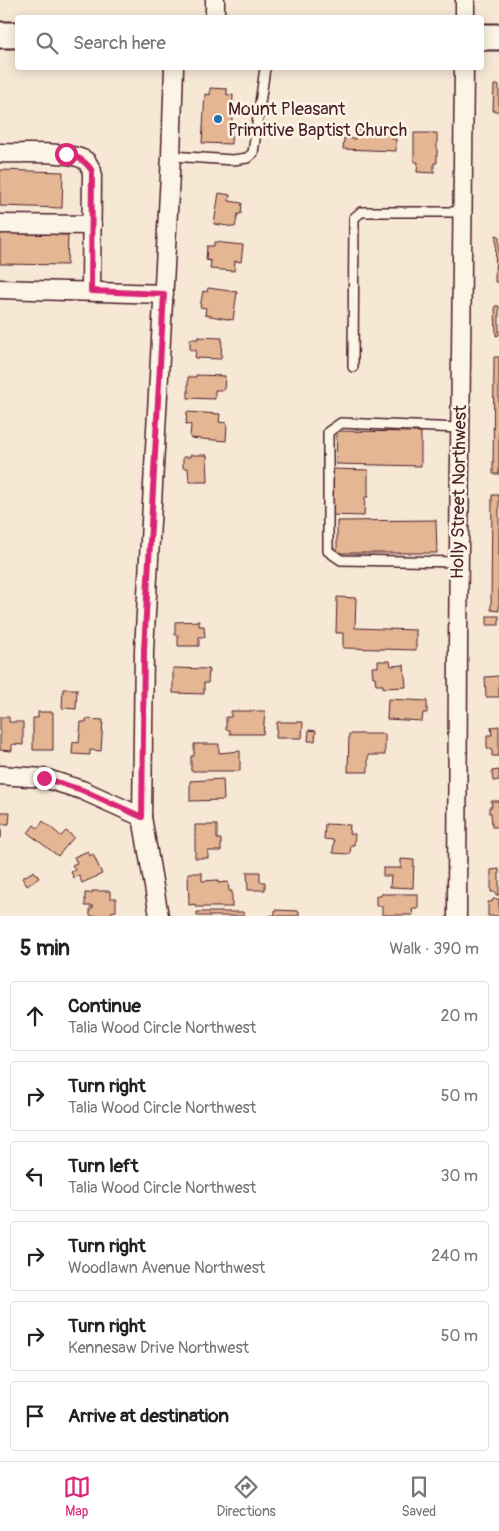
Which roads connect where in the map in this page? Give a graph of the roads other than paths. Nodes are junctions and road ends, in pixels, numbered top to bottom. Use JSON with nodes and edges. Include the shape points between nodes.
{"nodes":[{"id":1,"x":215,"y":0,"type":"edge"},
{"id":2,"x":466,"y":0,"type":"edge"},
{"id":3,"x":215,"y":15,"type":"edge"},
{"id":4,"x":465,"y":15,"type":"edge"},
{"id":5,"x":0,"y":35,"type":"edge"},
{"id":6,"x":15,"y":35,"type":"edge"},
{"id":7,"x":484,"y":37,"type":"edge"},
{"id":8,"x":499,"y":37,"type":"edge"},
{"id":9,"x":174,"y":70,"type":"edge"},
{"id":10,"x":265,"y":70,"type":"edge"},
{"id":11,"x":464,"y":70,"type":"edge"},
{"id":12,"x":0,"y":153,"type":"edge"},
{"id":13,"x":171,"y":156,"type":"junction"},
{"id":14,"x":463,"y":212,"type":"junction"},
{"id":15,"x":0,"y":224,"type":"edge"},
{"id":16,"x":92,"y":225,"type":"junction"},
{"id":17,"x":0,"y":289,"type":"edge"},
{"id":18,"x":91,"y":291,"type":"junction"},
{"id":19,"x":164,"y":294,"type":"junction"},
{"id":20,"x":353,"y":367,"type":"dead end"},
{"id":21,"x":460,"y":428,"type":"junction"},
{"id":22,"x":459,"y":562,"type":"junction"},
{"id":23,"x":0,"y":775,"type":"edge"},
{"id":24,"x":142,"y":817,"type":"junction"},
{"id":25,"x":159,"y":916,"type":"edge"},
{"id":26,"x":457,"y":916,"type":"edge"}],
"edges":[{"from":1,"to":3,"type":"street"},
{"from":2,"to":4,"type":"street"},
{"from":5,"to":6,"type":"main road"},
{"from":7,"to":8,"type":"main road"},
{"from":9,"to":13,"type":"street"},
{"from":10,"to":13,"type":"lane","via":[[253,153],[247,158],[233,160]]},
{"from":11,"to":14,"type":"street","name":"Holly Street Northwest"},
{"from":12,"to":16,"type":"street","via":[[66,154],[87,162],[92,171]]},
{"from":13,"to":19,"type":"street"},
{"from":14,"to":20,"type":"lane","via":[[361,212],[354,218]]},
{"from":14,"to":21,"type":"street","name":"Holly Street Northwest"},
{"from":15,"to":16,"type":"street"},
{"from":16,"to":18,"type":"street"},
{"from":17,"to":18,"type":"street"},
{"from":18,"to":19,"type":"street"},
{"from":19,"to":24,"type":"street","via":[[144,650]]},
{"from":21,"to":22,"type":"street","name":"Holly Street Northwest"},
{"from":21,"to":22,"type":"lane","via":[[341,423],[328,432],[328,550],[341,560]]},
{"from":22,"to":26,"type":"street","name":"Holly Street Northwest"},
{"from":23,"to":24,"type":"street","via":[[44,778],[82,790]]},
{"from":24,"to":25,"type":"street"}]}
